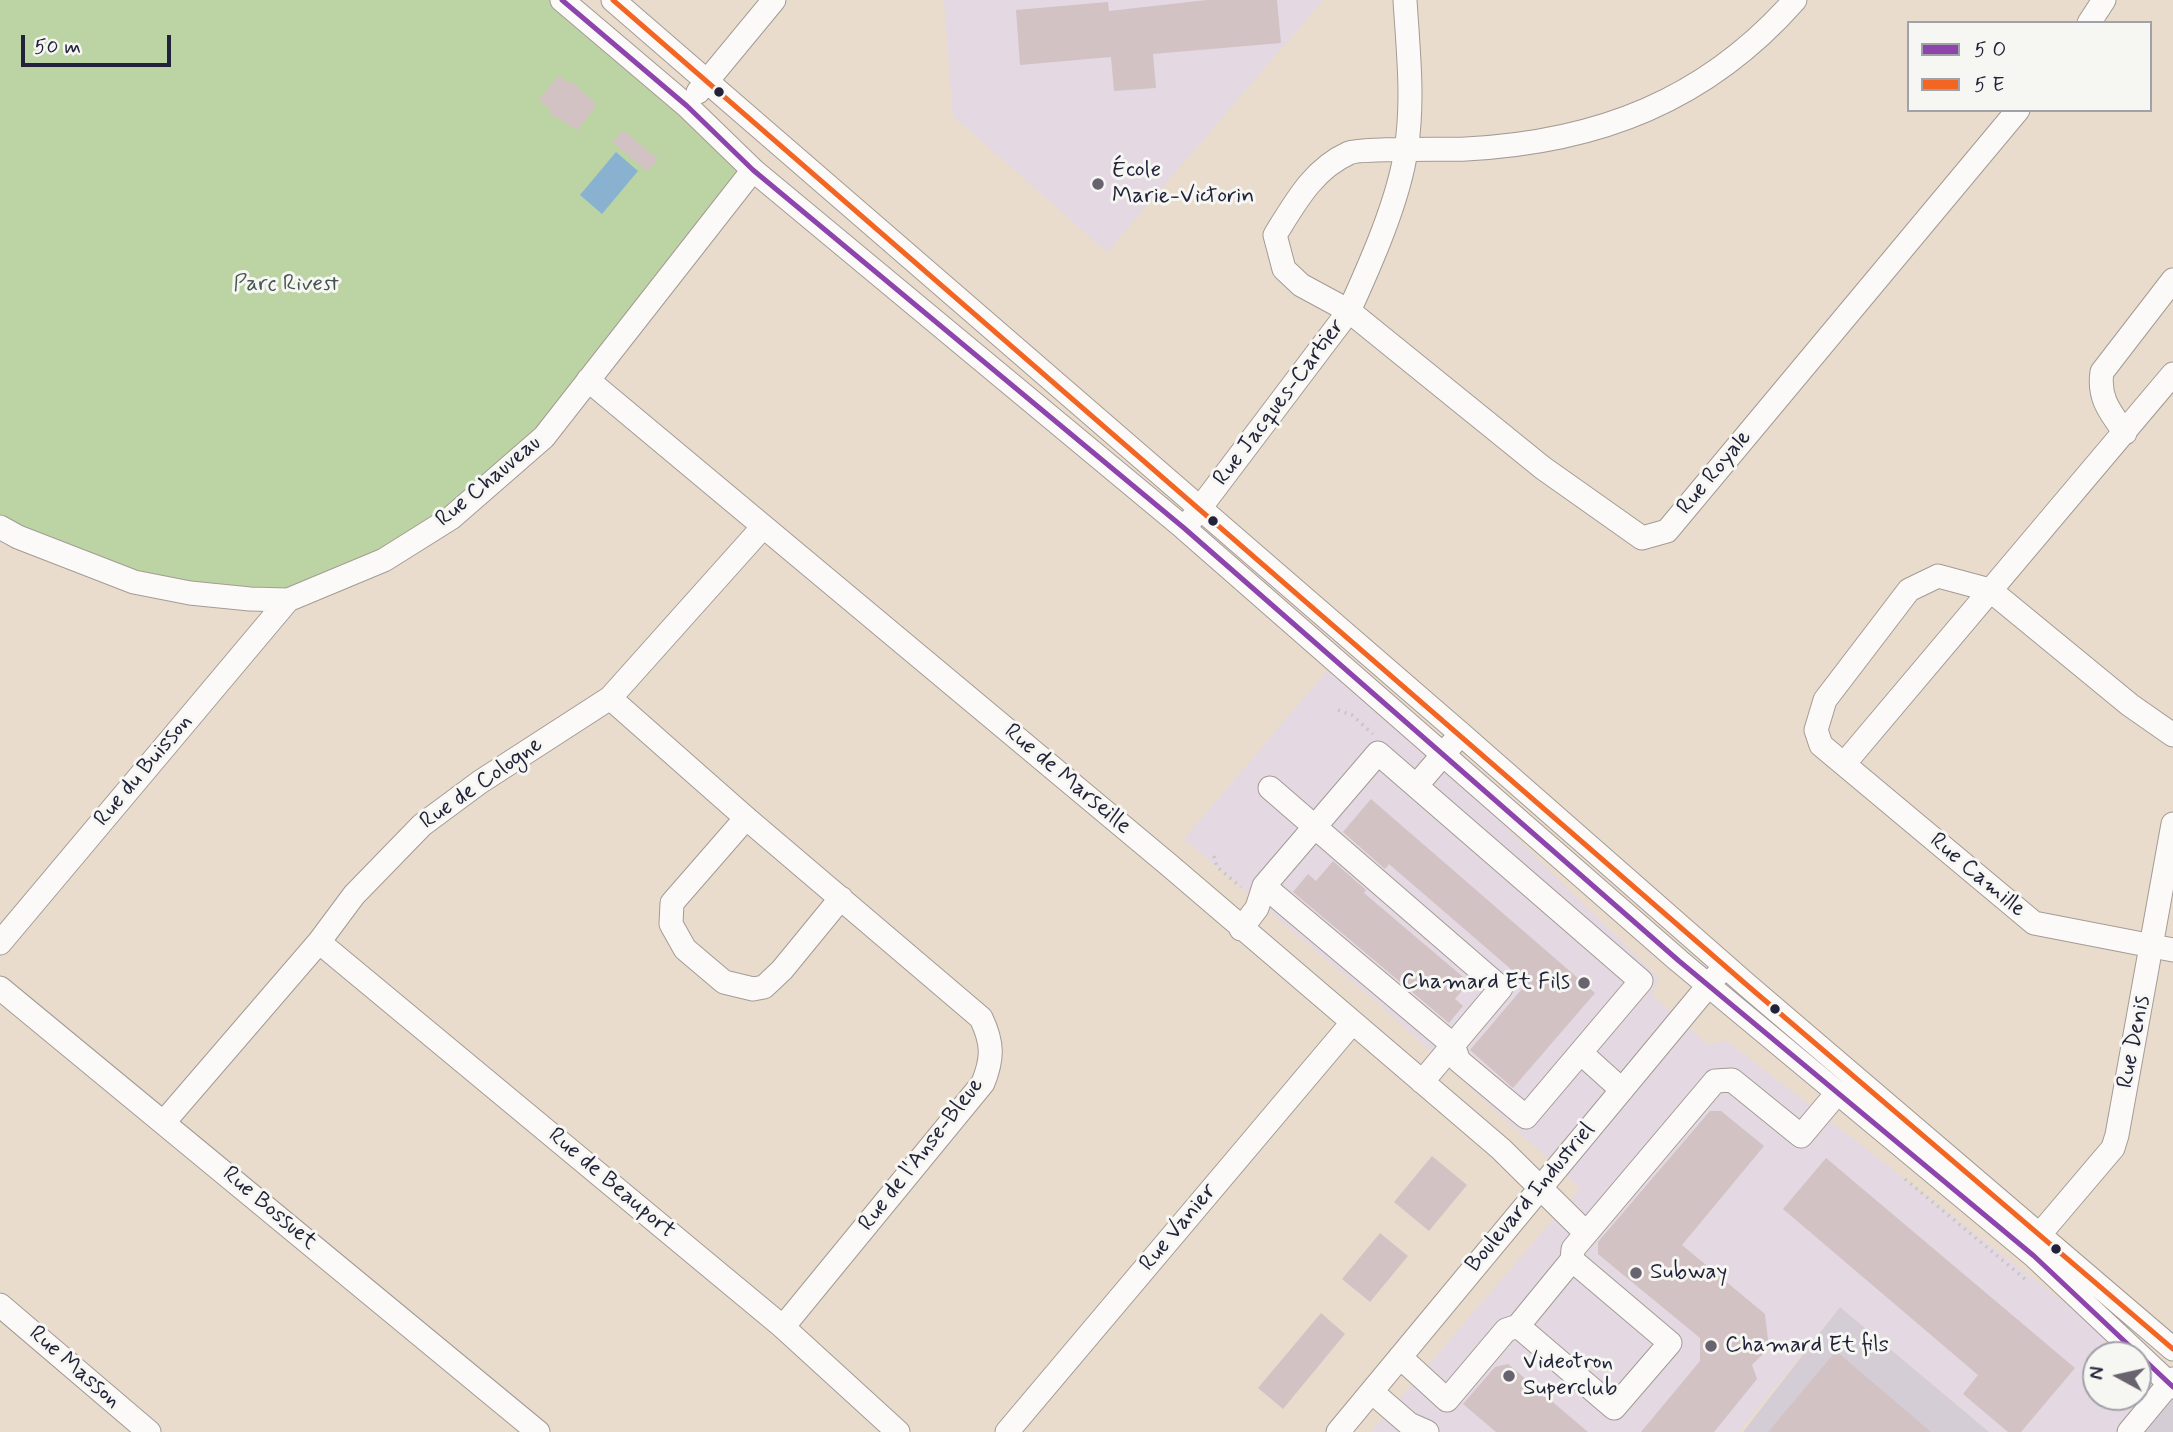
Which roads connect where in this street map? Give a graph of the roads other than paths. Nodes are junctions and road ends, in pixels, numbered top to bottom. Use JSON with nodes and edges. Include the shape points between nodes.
{"nodes":[{"id":1,"x":562,"y":0,"type":"edge"},
{"id":2,"x":613,"y":0,"type":"edge"},
{"id":3,"x":774,"y":0,"type":"edge"},
{"id":4,"x":1405,"y":0,"type":"edge"},
{"id":5,"x":1795,"y":0,"type":"edge"},
{"id":6,"x":2104,"y":0,"type":"edge"},
{"id":7,"x":2090,"y":21,"type":"edge"},
{"id":8,"x":708,"y":80,"type":"junction"},
{"id":9,"x":687,"y":106,"type":"junction"},
{"id":10,"x":2016,"y":112,"type":"edge"},
{"id":11,"x":1406,"y":152,"type":"junction"},
{"id":12,"x":753,"y":170,"type":"junction"},
{"id":13,"x":2173,"y":280,"type":"edge"},
{"id":14,"x":1349,"y":311,"type":"junction"},
{"id":15,"x":2173,"y":374,"type":"edge"},
{"id":16,"x":588,"y":380,"type":"junction"},
{"id":17,"x":2125,"y":433,"type":"junction"},
{"id":18,"x":1201,"y":508,"type":"junction"},
{"id":19,"x":0,"y":527,"type":"edge"},
{"id":20,"x":762,"y":528,"type":"junction"},
{"id":21,"x":1184,"y":528,"type":"junction"},
{"id":22,"x":1990,"y":590,"type":"junction"},
{"id":23,"x":288,"y":600,"type":"junction"},
{"id":24,"x":610,"y":698,"type":"junction"},
{"id":25,"x":1461,"y":734,"type":"junction"},
{"id":26,"x":2173,"y":734,"type":"edge"},
{"id":27,"x":1444,"y":754,"type":"junction"},
{"id":28,"x":1844,"y":764,"type":"junction"},
{"id":29,"x":1416,"y":786,"type":"junction"},
{"id":30,"x":1270,"y":788,"type":"dead end"},
{"id":31,"x":746,"y":818,"type":"junction"},
{"id":32,"x":2173,"y":824,"type":"edge"},
{"id":33,"x":1315,"y":827,"type":"junction"},
{"id":34,"x":1262,"y":891,"type":"junction"},
{"id":35,"x":841,"y":898,"type":"junction"},
{"id":36,"x":1241,"y":929,"type":"junction"},
{"id":37,"x":319,"y":942,"type":"junction"},
{"id":38,"x":0,"y":943,"type":"edge"},
{"id":39,"x":2163,"y":948,"type":"edge"},
{"id":40,"x":1725,"y":966,"type":"junction"},
{"id":41,"x":1709,"y":985,"type":"junction"},
{"id":42,"x":0,"y":988,"type":"edge"},
{"id":43,"x":1352,"y":1023,"type":"junction"},
{"id":44,"x":1453,"y":1045,"type":"junction"},
{"id":45,"x":1581,"y":1053,"type":"junction"},
{"id":46,"x":1422,"y":1082,"type":"junction"},
{"id":47,"x":1622,"y":1090,"type":"junction"},
{"id":48,"x":1838,"y":1092,"type":"junction"},
{"id":49,"x":164,"y":1122,"type":"junction"},
{"id":50,"x":1540,"y":1187,"type":"junction"},
{"id":51,"x":1586,"y":1233,"type":"junction"},
{"id":52,"x":2040,"y":1234,"type":"junction"},
{"id":53,"x":1572,"y":1260,"type":"junction"},
{"id":54,"x":0,"y":1304,"type":"edge"},
{"id":55,"x":1518,"y":1326,"type":"junction"},
{"id":56,"x":783,"y":1327,"type":"junction"},
{"id":57,"x":2173,"y":1349,"type":"edge"},
{"id":58,"x":1400,"y":1357,"type":"junction"},
{"id":59,"x":2172,"y":1384,"type":"edge"},
{"id":60,"x":1372,"y":1392,"type":"junction"},
{"id":61,"x":1412,"y":1429,"type":"edge"},
{"id":62,"x":149,"y":1432,"type":"edge"},
{"id":63,"x":538,"y":1432,"type":"edge"},
{"id":64,"x":898,"y":1432,"type":"edge"},
{"id":65,"x":1007,"y":1432,"type":"edge"},
{"id":66,"x":1338,"y":1432,"type":"edge"},
{"id":67,"x":2129,"y":1432,"type":"edge"}],
"edges":[{"from":1,"to":9,"type":"street"},
{"from":2,"to":8,"type":"street"},
{"from":3,"to":8,"type":"street"},
{"from":4,"to":11,"type":"street","name":"Rue Jacques-Cartier","via":[[1411,87]]},
{"from":5,"to":11,"type":"street","via":[[1766,31],[1707,79],[1634,118],[1498,147]]},
{"from":6,"to":7,"type":"street"},
{"from":8,"to":9,"type":"street"},
{"from":8,"to":18,"type":"street"},
{"from":9,"to":12,"type":"street"},
{"from":10,"to":14,"type":"street","name":"Rue Royale","via":[[1667,531],[1642,538],[1543,468]]},
{"from":11,"to":14,"type":"street","name":"Rue Jacques-Cartier","via":[[1383,229]]},
{"from":11,"to":14,"type":"street","name":"Rue Jacques-Cartier","via":[[1353,151],[1327,164],[1275,234],[1284,269],[1301,285]]},
{"from":12,"to":16,"type":"street","name":"Rue Chauveau"},
{"from":12,"to":21,"type":"street"},
{"from":13,"to":17,"type":"street","via":[[2102,372],[2099,387],[2104,403]]},
{"from":14,"to":18,"type":"street","name":"Rue Jacques-Cartier"},
{"from":15,"to":17,"type":"street"},
{"from":16,"to":20,"type":"street","name":"Rue de Marseille"},
{"from":16,"to":23,"type":"street","name":"Rue Chauveau","via":[[544,437],[451,518],[384,560]]},
{"from":17,"to":22,"type":"street"},
{"from":18,"to":21,"type":"street","name":"Rue Jacques-Cartier"},
{"from":18,"to":25,"type":"street"},
{"from":19,"to":23,"type":"street","name":"Rue Chauveau","via":[[134,582],[190,593]]},
{"from":20,"to":24,"type":"street","name":"Rue de Cologne"},
{"from":20,"to":36,"type":"street","name":"Rue de Marseille"},
{"from":21,"to":27,"type":"street"},
{"from":22,"to":26,"type":"street","name":"Rue Camille","via":[[2130,705]]},
{"from":22,"to":28,"type":"street"},
{"from":22,"to":28,"type":"street","name":"Rue Camille","via":[[1938,576],[1909,590],[1819,711],[1816,730],[1821,745]]},
{"from":23,"to":38,"type":"street","name":"Rue du Buisson"},
{"from":24,"to":31,"type":"street","name":"Rue de l'Anse-Bleue"},
{"from":24,"to":37,"type":"street","name":"Rue de Cologne","via":[[422,825],[354,895]]},
{"from":25,"to":27,"type":"street"},
{"from":25,"to":40,"type":"street"},
{"from":27,"to":29,"type":"street"},
{"from":27,"to":41,"type":"street"},
{"from":28,"to":39,"type":"street","name":"Rue Camille","via":[[2034,923]]},
{"from":29,"to":33,"type":"street","via":[[1378,753]]},
{"from":29,"to":45,"type":"street","via":[[1641,981]]},
{"from":30,"to":33,"type":"street"},
{"from":31,"to":35,"type":"street","name":"Rue de l'Anse-Bleue"},
{"from":31,"to":35,"type":"street","via":[[672,903],[671,924],[685,949],[724,982],[764,987]]},
{"from":32,"to":39,"type":"street","name":"Rue Denis"},
{"from":33,"to":34,"type":"street"},
{"from":33,"to":44,"type":"street","via":[[1502,988]]},
{"from":34,"to":36,"type":"street","via":[[1257,908]]},
{"from":34,"to":44,"type":"street"},
{"from":35,"to":56,"type":"street","name":"Rue de l'Anse-Bleue","via":[[981,1018],[993,1059],[983,1083]]},
{"from":36,"to":43,"type":"street","name":"Rue de Marseille"},
{"from":37,"to":49,"type":"street","name":"Rue de Cologne"},
{"from":37,"to":56,"type":"street","name":"Rue de Beauport"},
{"from":39,"to":52,"type":"street","name":"Rue Denis","via":[[2113,1148]]},
{"from":40,"to":41,"type":"street","name":"Boulevard Industriel"},
{"from":40,"to":52,"type":"street"},
{"from":41,"to":47,"type":"street","name":"Boulevard Industriel"},
{"from":41,"to":48,"type":"street"},
{"from":42,"to":49,"type":"street","name":"Rue Bossuet"},
{"from":43,"to":46,"type":"street","name":"Rue de Marseille"},
{"from":43,"to":65,"type":"street","name":"Rue Vanier"},
{"from":44,"to":45,"type":"street","via":[[1459,1061],[1526,1117]]},
{"from":44,"to":46,"type":"street"},
{"from":45,"to":47,"type":"street"},
{"from":46,"to":50,"type":"street","name":"Rue de Marseille","via":[[1513,1158]]},
{"from":47,"to":50,"type":"street","name":"Boulevard Industriel"},
{"from":48,"to":51,"type":"street","via":[[1801,1136],[1732,1080],[1715,1081]]},
{"from":48,"to":59,"type":"street","via":[[2034,1256]]},
{"from":49,"to":63,"type":"street","name":"Rue Bossuet"},
{"from":50,"to":51,"type":"street","name":"Rue de Marseille"},
{"from":50,"to":58,"type":"street","name":"Boulevard Industriel"},
{"from":51,"to":53,"type":"street","via":[[1573,1249]]},
{"from":52,"to":57,"type":"street"},
{"from":53,"to":55,"type":"street"},
{"from":53,"to":55,"type":"street","via":[[1670,1343],[1614,1408]]},
{"from":54,"to":62,"type":"street","name":"Rue Masson"},
{"from":55,"to":58,"type":"street","via":[[1506,1330],[1447,1400]]},
{"from":56,"to":64,"type":"street","name":"Rue de Beauport"},
{"from":58,"to":60,"type":"street","name":"Boulevard Industriel"},
{"from":59,"to":67,"type":"street"},
{"from":60,"to":61,"type":"street"},
{"from":60,"to":66,"type":"street","name":"Boulevard Industriel"}]}
